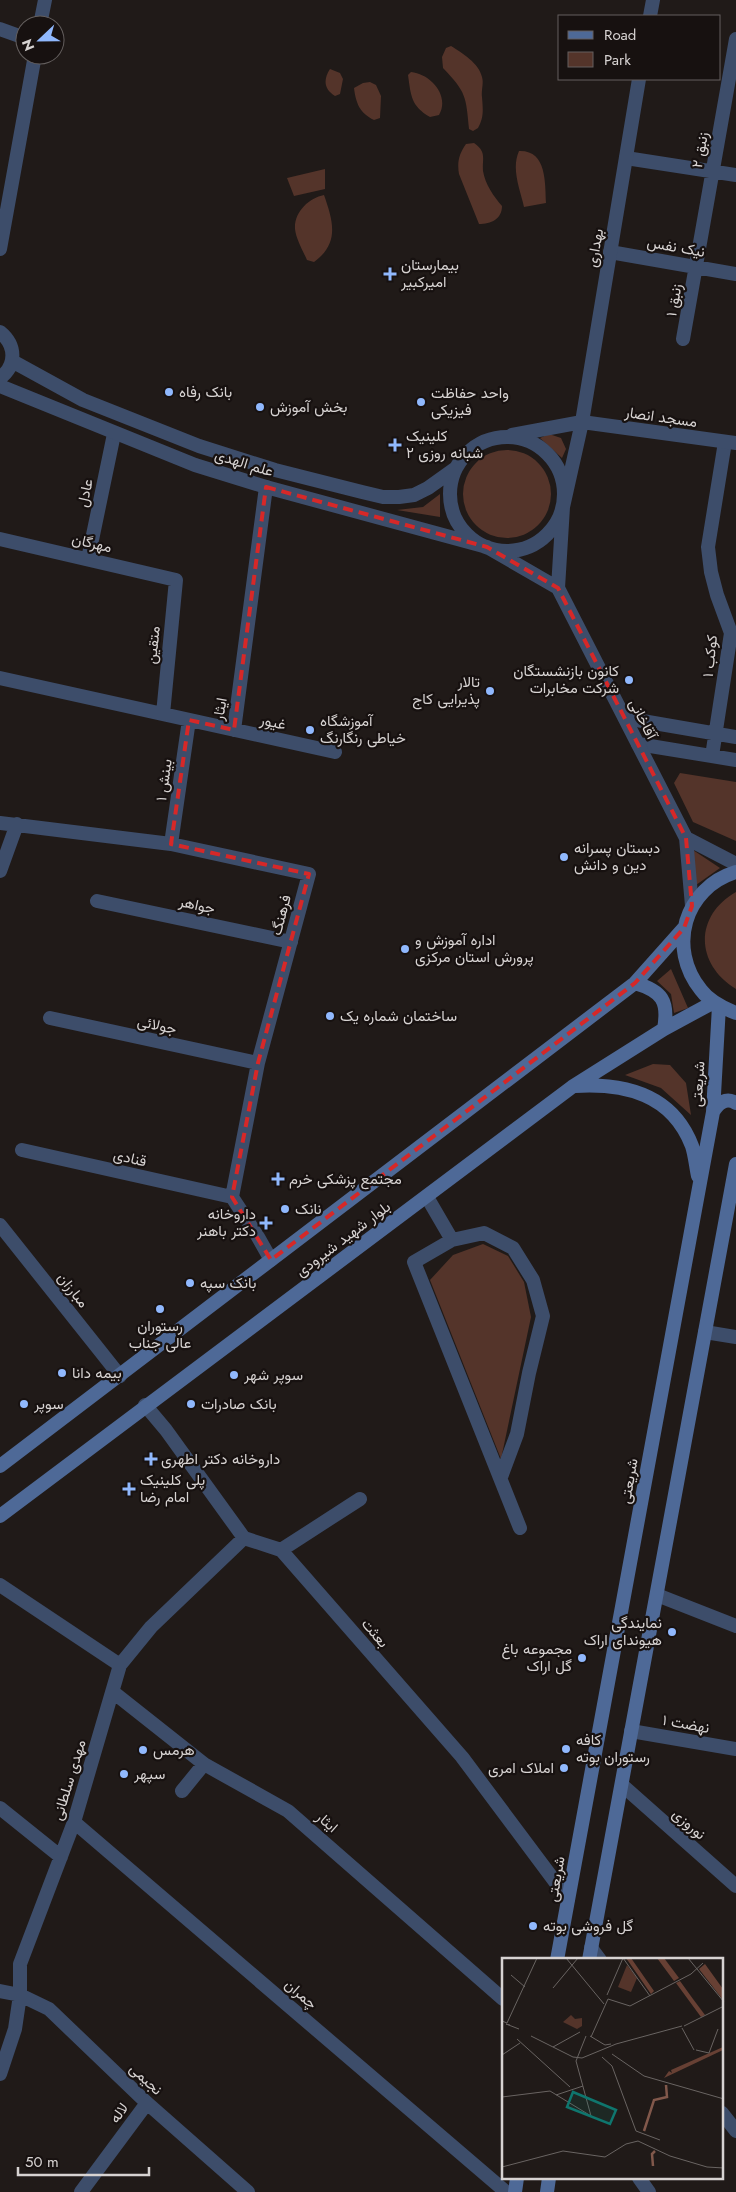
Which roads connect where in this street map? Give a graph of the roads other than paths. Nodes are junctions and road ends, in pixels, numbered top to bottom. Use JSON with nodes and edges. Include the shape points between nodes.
{"nodes":[{"id":1,"x":45,"y":0,"type":"edge"},
{"id":2,"x":653,"y":0,"type":"edge"},
{"id":3,"x":42,"y":15,"type":"edge"},
{"id":4,"x":650,"y":15,"type":"edge"},
{"id":5,"x":0,"y":29,"type":"edge"},
{"id":6,"x":15,"y":34,"type":"edge"},
{"id":7,"x":736,"y":39,"type":"edge"},
{"id":8,"x":33,"y":65,"type":"edge"},
{"id":9,"x":729,"y":74,"type":"edge"},
{"id":10,"x":639,"y":80,"type":"edge"},
{"id":11,"x":626,"y":158,"type":"junction"},
{"id":12,"x":713,"y":172,"type":"junction"},
{"id":13,"x":736,"y":175,"type":"edge"},
{"id":14,"x":0,"y":249,"type":"edge"},
{"id":15,"x":610,"y":252,"type":"junction"},
{"id":16,"x":696,"y":267,"type":"junction"},
{"id":17,"x":736,"y":274,"type":"edge"},
{"id":18,"x":0,"y":332,"type":"edge"},
{"id":19,"x":683,"y":339,"type":"dead end"},
{"id":20,"x":12,"y":361,"type":"junction"},
{"id":21,"x":0,"y":378,"type":"edge"},
{"id":22,"x":0,"y":386,"type":"edge"},
{"id":23,"x":582,"y":422,"type":"junction"},
{"id":24,"x":114,"y":434,"type":"junction"},
{"id":25,"x":507,"y":436,"type":"junction"},
{"id":26,"x":730,"y":443,"type":"edge"},
{"id":27,"x":456,"y":468,"type":"junction"},
{"id":28,"x":266,"y":487,"type":"junction"},
{"id":29,"x":563,"y":507,"type":"junction"},
{"id":30,"x":0,"y":539,"type":"edge"},
{"id":31,"x":487,"y":548,"type":"junction"},
{"id":32,"x":88,"y":559,"type":"junction"},
{"id":33,"x":176,"y":580,"type":"joint"},
{"id":34,"x":558,"y":588,"type":"junction"},
{"id":35,"x":734,"y":634,"type":"edge"},
{"id":36,"x":0,"y":678,"type":"edge"},
{"id":37,"x":163,"y":714,"type":"junction"},
{"id":38,"x":625,"y":718,"type":"junction"},
{"id":39,"x":189,"y":720,"type":"junction"},
{"id":40,"x":234,"y":730,"type":"junction"},
{"id":41,"x":716,"y":734,"type":"junction"},
{"id":42,"x":736,"y":737,"type":"edge"},
{"id":43,"x":638,"y":744,"type":"junction"},
{"id":44,"x":335,"y":752,"type":"dead end"},
{"id":45,"x":712,"y":756,"type":"junction"},
{"id":46,"x":736,"y":760,"type":"edge"},
{"id":47,"x":0,"y":823,"type":"edge"},
{"id":48,"x":17,"y":824,"type":"junction"},
{"id":49,"x":686,"y":838,"type":"junction"},
{"id":50,"x":171,"y":844,"type":"junction"},
{"id":51,"x":736,"y":864,"type":"edge"},
{"id":52,"x":0,"y":871,"type":"edge"},
{"id":53,"x":736,"y":872,"type":"edge"},
{"id":54,"x":97,"y":901,"type":"dead end"},
{"id":55,"x":692,"y":906,"type":"junction"},
{"id":56,"x":684,"y":928,"type":"junction"},
{"id":57,"x":290,"y":942,"type":"junction"},
{"id":58,"x":635,"y":983,"type":"junction"},
{"id":59,"x":716,"y":1004,"type":"junction"},
{"id":60,"x":736,"y":1013,"type":"edge"},
{"id":61,"x":50,"y":1018,"type":"dead end"},
{"id":62,"x":664,"y":1029,"type":"junction"},
{"id":63,"x":258,"y":1063,"type":"junction"},
{"id":64,"x":572,"y":1087,"type":"junction"},
{"id":65,"x":736,"y":1103,"type":"edge"},
{"id":66,"x":713,"y":1112,"type":"junction"},
{"id":67,"x":22,"y":1150,"type":"dead end"},
{"id":68,"x":736,"y":1164,"type":"edge"},
{"id":69,"x":700,"y":1184,"type":"junction"},
{"id":70,"x":427,"y":1196,"type":"junction"},
{"id":71,"x":232,"y":1197,"type":"junction"},
{"id":72,"x":0,"y":1225,"type":"edge"},
{"id":73,"x":452,"y":1240,"type":"junction"},
{"id":74,"x":271,"y":1260,"type":"junction"},
{"id":75,"x":705,"y":1332,"type":"junction"},
{"id":76,"x":736,"y":1337,"type":"edge"},
{"id":77,"x":120,"y":1376,"type":"junction"},
{"id":78,"x":145,"y":1405,"type":"junction"},
{"id":79,"x":0,"y":1466,"type":"edge"},
{"id":80,"x":501,"y":1477,"type":"junction"},
{"id":81,"x":360,"y":1499,"type":"dead end"},
{"id":82,"x":0,"y":1516,"type":"edge"},
{"id":83,"x":520,"y":1528,"type":"dead end"},
{"id":84,"x":244,"y":1538,"type":"junction"},
{"id":85,"x":281,"y":1550,"type":"junction"},
{"id":86,"x":0,"y":1586,"type":"edge"},
{"id":87,"x":656,"y":1595,"type":"junction"},
{"id":88,"x":736,"y":1626,"type":"edge"},
{"id":89,"x":120,"y":1665,"type":"junction"},
{"id":90,"x":113,"y":1692,"type":"junction"},
{"id":91,"x":632,"y":1730,"type":"junction"},
{"id":92,"x":736,"y":1749,"type":"edge"},
{"id":93,"x":204,"y":1764,"type":"junction"},
{"id":94,"x":622,"y":1785,"type":"junction"},
{"id":95,"x":182,"y":1791,"type":"dead end"},
{"id":96,"x":0,"y":1808,"type":"edge"},
{"id":97,"x":74,"y":1822,"type":"junction"},
{"id":98,"x":61,"y":1857,"type":"junction"},
{"id":99,"x":736,"y":1886,"type":"edge"},
{"id":100,"x":568,"y":1899,"type":"junction"},
{"id":101,"x":590,"y":1954,"type":"edge"},
{"id":102,"x":557,"y":1958,"type":"edge"},
{"id":103,"x":0,"y":1991,"type":"edge"},
{"id":104,"x":20,"y":1996,"type":"junction"},
{"id":105,"x":502,"y":1997,"type":"edge"},
{"id":106,"x":0,"y":2074,"type":"edge"},
{"id":107,"x":147,"y":2102,"type":"junction"},
{"id":108,"x":724,"y":2116,"type":"edge"},
{"id":109,"x":736,"y":2131,"type":"edge"},
{"id":110,"x":640,"y":2180,"type":"edge"},
{"id":111,"x":81,"y":2192,"type":"edge"},
{"id":112,"x":248,"y":2192,"type":"edge"},
{"id":113,"x":506,"y":2192,"type":"edge"},
{"id":114,"x":649,"y":2192,"type":"edge"}],
"edges":[{"from":1,"to":3,"type":"street"},
{"from":2,"to":4,"type":"street"},
{"from":5,"to":6,"type":"street"},
{"from":7,"to":9,"type":"street","name":"زنبق ۲"},
{"from":8,"to":14,"type":"street"},
{"from":9,"to":12,"type":"street","name":"زنبق ۲"},
{"from":10,"to":11,"type":"street","name":"بهداری"},
{"from":11,"to":12,"type":"street"},
{"from":11,"to":15,"type":"street","name":"بهداری"},
{"from":12,"to":13,"type":"street"},
{"from":12,"to":16,"type":"street","name":"زنبق ۲"},
{"from":15,"to":16,"type":"street","name":"نیک نفس"},
{"from":15,"to":23,"type":"street","name":"بهداری"},
{"from":16,"to":17,"type":"street","name":"نیک نفس"},
{"from":16,"to":19,"type":"street","name":"زنبق ۱"},
{"from":18,"to":20,"type":"street","via":[[11,345]]},
{"from":20,"to":21,"type":"street"},
{"from":20,"to":27,"type":"street","name":"علم الهدی","via":[[83,400],[200,446],[362,492],[399,498],[414,495]]},
{"from":22,"to":24,"type":"street","name":"علم الهدی"},
{"from":23,"to":25,"type":"street","name":"مسجد انصار"},
{"from":23,"to":26,"type":"street","name":"مسجد انصار"},
{"from":23,"to":29,"type":"street","name":"بهداری"},
{"from":24,"to":28,"type":"street","name":"علم الهدی","via":[[195,465]]},
{"from":24,"to":32,"type":"street","name":"عادل"},
{"from":25,"to":27,"type":"street","via":[[476,446]]},
{"from":25,"to":29,"type":"street","via":[[524,439],[552,458],[562,481]]},
{"from":26,"to":35,"type":"street","name":"کوکب ۱","via":[[708,547],[716,595]]},
{"from":27,"to":31,"type":"street","via":[[450,486],[451,505],[458,523],[470,538]]},
{"from":28,"to":31,"type":"street","name":"علم الهدی"},
{"from":28,"to":40,"type":"street","name":"ایثار"},
{"from":29,"to":31,"type":"street","via":[[555,525],[542,539],[525,548],[506,551]]},
{"from":29,"to":34,"type":"street"},
{"from":30,"to":32,"type":"street","name":"مهرگان"},
{"from":31,"to":34,"type":"street"},
{"from":32,"to":33,"type":"street","name":"مهرگان"},
{"from":33,"to":37,"type":"street","name":"متقین"},
{"from":34,"to":38,"type":"street","name":"آقاخانی"},
{"from":35,"to":41,"type":"street","name":"کوکب ۱"},
{"from":36,"to":37,"type":"street","name":"ایثار"},
{"from":37,"to":39,"type":"street","name":"ایثار"},
{"from":38,"to":41,"type":"street"},
{"from":38,"to":43,"type":"street","name":"آقاخانی"},
{"from":39,"to":40,"type":"street","name":"ایثار"},
{"from":39,"to":50,"type":"street","name":"بینش ۱"},
{"from":40,"to":44,"type":"street","name":"غیور"},
{"from":41,"to":42,"type":"street"},
{"from":41,"to":45,"type":"street","name":"کوکب ۱"},
{"from":43,"to":45,"type":"street"},
{"from":43,"to":49,"type":"street","name":"آقاخانی"},
{"from":45,"to":46,"type":"street"},
{"from":47,"to":48,"type":"street","name":"فرهنگ"},
{"from":48,"to":50,"type":"street","name":"فرهنگ"},
{"from":48,"to":52,"type":"street"},
{"from":49,"to":51,"type":"street"},
{"from":49,"to":55,"type":"street"},
{"from":50,"to":57,"type":"street","name":"فرهنگ","via":[[308,874]]},
{"from":53,"to":55,"type":"main road","via":[[705,888]]},
{"from":54,"to":57,"type":"street","name":"جواهر"},
{"from":55,"to":56,"type":"main road"},
{"from":56,"to":58,"type":"main road","name":"بلوار شهید شیرودی"},
{"from":56,"to":59,"type":"main road","via":[[683,950],[689,972],[702,992]]},
{"from":57,"to":63,"type":"street","name":"فرهنگ"},
{"from":58,"to":62,"type":"main road","via":[[651,988],[662,998],[666,1014]]},
{"from":58,"to":74,"type":"main road","name":"بلوار شهید شیرودی"},
{"from":59,"to":60,"type":"main road"},
{"from":59,"to":62,"type":"main road","name":"بلوار شهید شیرودی"},
{"from":59,"to":66,"type":"main road","name":"شریعتی"},
{"from":61,"to":63,"type":"street","name":"جولائی"},
{"from":62,"to":64,"type":"main road","name":"بلوار شهید شیرودی"},
{"from":63,"to":71,"type":"street","name":"فرهنگ"},
{"from":64,"to":69,"type":"main road","via":[[603,1085],[636,1091],[656,1100],[674,1117],[692,1147]]},
{"from":64,"to":70,"type":"main road","name":"بلوار شهید شیرودی"},
{"from":65,"to":66,"type":"main road","via":[[724,1101]]},
{"from":66,"to":69,"type":"main road","name":"شریعتی"},
{"from":67,"to":71,"type":"street","name":"قنادی"},
{"from":68,"to":75,"type":"main road"},
{"from":69,"to":100,"type":"main road","name":"شریعتی"},
{"from":70,"to":73,"type":"street"},
{"from":70,"to":78,"type":"main road","name":"بلوار شهید شیرودی"},
{"from":71,"to":74,"type":"street"},
{"from":72,"to":77,"type":"street","name":"مبارزان"},
{"from":73,"to":80,"type":"street","via":[[414,1262]]},
{"from":73,"to":80,"type":"street","via":[[484,1233],[513,1248],[533,1280],[543,1316],[517,1434]]},
{"from":74,"to":77,"type":"main road","name":"بلوار شهید شیرودی"},
{"from":75,"to":76,"type":"street"},
{"from":75,"to":87,"type":"main road"},
{"from":77,"to":79,"type":"main road","name":"بلوار شهید شیرودی"},
{"from":78,"to":82,"type":"main road","name":"بلوار شهید شیرودی"},
{"from":78,"to":84,"type":"street"},
{"from":80,"to":83,"type":"street"},
{"from":81,"to":85,"type":"street"},
{"from":84,"to":85,"type":"street"},
{"from":84,"to":89,"type":"street","name":"مهدی سلطانی","via":[[151,1627]]},
{"from":85,"to":100,"type":"street","name":"بعثت","via":[[462,1757]]},
{"from":86,"to":89,"type":"street"},
{"from":87,"to":88,"type":"street"},
{"from":87,"to":91,"type":"main road"},
{"from":89,"to":90,"type":"street","name":"مهدی سلطانی"},
{"from":90,"to":93,"type":"street","name":"ایثار"},
{"from":90,"to":97,"type":"street","name":"مهدی سلطانی"},
{"from":91,"to":92,"type":"street","name":"نهضت ۱"},
{"from":91,"to":94,"type":"main road"},
{"from":93,"to":95,"type":"street"},
{"from":93,"to":105,"type":"street","name":"ایثار","via":[[288,1811]]},
{"from":94,"to":99,"type":"street","name":"نوروزی"},
{"from":94,"to":101,"type":"main road"},
{"from":96,"to":98,"type":"street"},
{"from":97,"to":98,"type":"street","name":"مهدی سلطانی"},
{"from":97,"to":113,"type":"street","name":"چمران"},
{"from":98,"to":104,"type":"street","name":"مهدی سلطانی","via":[[20,1964]]},
{"from":100,"to":102,"type":"main road","name":"شریعتی"},
{"from":103,"to":104,"type":"street","name":"نجیمی"},
{"from":104,"to":106,"type":"street","name":"مهدی سلطانی","via":[[15,2029]]},
{"from":104,"to":107,"type":"street","name":"نجیمی","via":[[49,2009]]},
{"from":107,"to":111,"type":"street","name":"لاله"},
{"from":107,"to":112,"type":"street","name":"نجیمی"},
{"from":108,"to":109,"type":"street"},
{"from":110,"to":114,"type":"street"}]}
